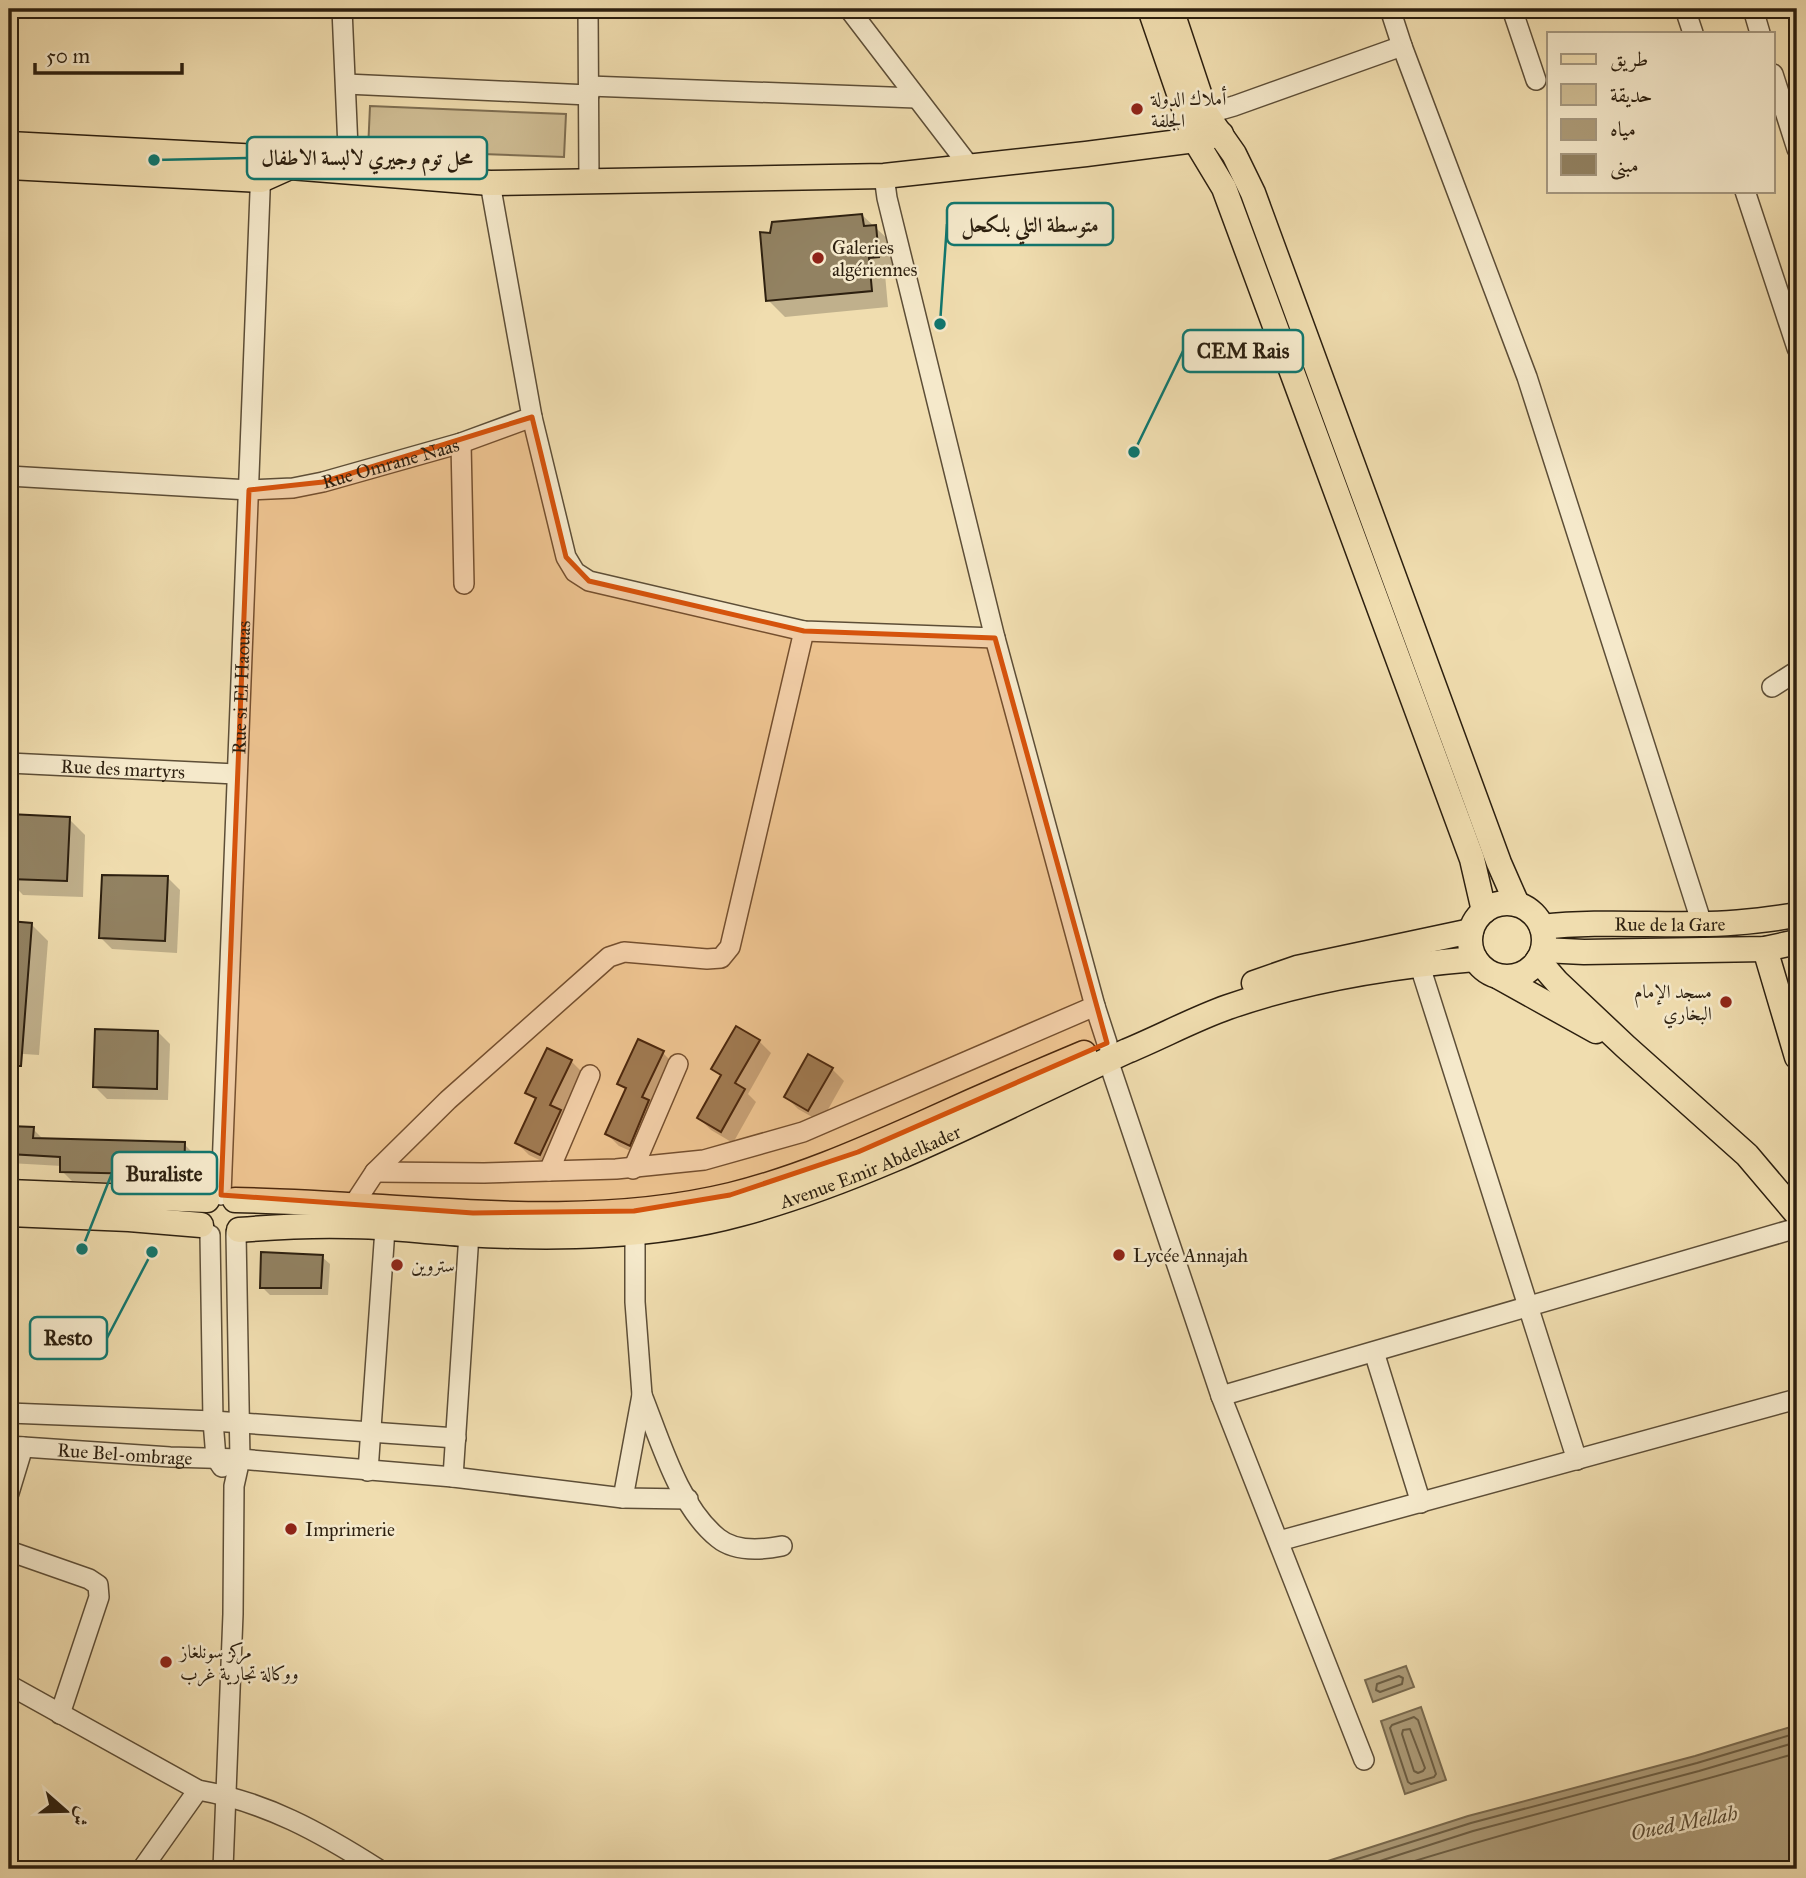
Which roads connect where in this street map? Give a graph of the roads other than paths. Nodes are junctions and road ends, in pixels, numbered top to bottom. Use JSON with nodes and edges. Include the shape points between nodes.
{"nodes":[{"id":1,"x":342,"y":9,"type":"edge"},
{"id":2,"x":588,"y":9,"type":"edge"},
{"id":3,"x":849,"y":9,"type":"edge"},
{"id":4,"x":1150,"y":9,"type":"edge"},
{"id":5,"x":1171,"y":9,"type":"edge"},
{"id":6,"x":1390,"y":9,"type":"edge"},
{"id":7,"x":1512,"y":9,"type":"edge"},
{"id":8,"x":1685,"y":9,"type":"edge"},
{"id":9,"x":1753,"y":9,"type":"edge"},
{"id":10,"x":1693,"y":32,"type":"edge"},
{"id":11,"x":1760,"y":32,"type":"edge"},
{"id":12,"x":1402,"y":46,"type":"junction"},
{"id":13,"x":1774,"y":77,"type":"edge"},
{"id":14,"x":1536,"y":80,"type":"dead end"},
{"id":15,"x":346,"y":84,"type":"junction"},
{"id":16,"x":589,"y":91,"type":"junction"},
{"id":17,"x":916,"y":98,"type":"junction"},
{"id":18,"x":1206,"y":114,"type":"junction"},
{"id":19,"x":1221,"y":134,"type":"junction"},
{"id":20,"x":1195,"y":140,"type":"junction"},
{"id":21,"x":9,"y":144,"type":"edge"},
{"id":22,"x":1797,"y":149,"type":"edge"},
{"id":23,"x":9,"y":167,"type":"edge"},
{"id":24,"x":970,"y":167,"type":"junction"},
{"id":25,"x":261,"y":168,"type":"junction"},
{"id":26,"x":349,"y":172,"type":"junction"},
{"id":27,"x":884,"y":176,"type":"junction"},
{"id":28,"x":589,"y":181,"type":"junction"},
{"id":29,"x":490,"y":183,"type":"junction"},
{"id":30,"x":1745,"y":192,"type":"edge"},
{"id":31,"x":1797,"y":348,"type":"edge"},
{"id":32,"x":532,"y":417,"type":"junction"},
{"id":33,"x":461,"y":443,"type":"junction"},
{"id":34,"x":9,"y":476,"type":"edge"},
{"id":35,"x":249,"y":490,"type":"junction"},
{"id":36,"x":464,"y":584,"type":"dead end"},
{"id":37,"x":804,"y":631,"type":"junction"},
{"id":38,"x":995,"y":638,"type":"junction"},
{"id":39,"x":1797,"y":671,"type":"edge"},
{"id":40,"x":1772,"y":687,"type":"dead end"},
{"id":41,"x":9,"y":763,"type":"edge"},
{"id":42,"x":236,"y":774,"type":"junction"},
{"id":43,"x":1517,"y":904,"type":"junction"},
{"id":44,"x":1797,"y":915,"type":"edge"},
{"id":45,"x":1477,"y":921,"type":"junction"},
{"id":46,"x":1702,"y":924,"type":"junction"},
{"id":47,"x":1797,"y":942,"type":"edge"},
{"id":48,"x":1541,"y":946,"type":"junction"},
{"id":49,"x":1765,"y":949,"type":"junction"},
{"id":50,"x":1475,"y":959,"type":"junction"},
{"id":51,"x":1419,"y":963,"type":"junction"},
{"id":52,"x":1499,"y":977,"type":"junction"},
{"id":53,"x":1095,"y":1006,"type":"junction"},
{"id":54,"x":1626,"y":1047,"type":"junction"},
{"id":55,"x":1108,"y":1052,"type":"junction"},
{"id":56,"x":1797,"y":1057,"type":"edge"},
{"id":57,"x":678,"y":1064,"type":"dead end"},
{"id":58,"x":590,"y":1075,"type":"dead end"},
{"id":59,"x":633,"y":1168,"type":"junction"},
{"id":60,"x":549,"y":1171,"type":"junction"},
{"id":61,"x":375,"y":1172,"type":"junction"},
{"id":62,"x":9,"y":1192,"type":"edge"},
{"id":63,"x":221,"y":1198,"type":"junction"},
{"id":64,"x":9,"y":1214,"type":"edge"},
{"id":65,"x":1797,"y":1214,"type":"edge"},
{"id":66,"x":353,"y":1215,"type":"junction"},
{"id":67,"x":1797,"y":1228,"type":"edge"},
{"id":68,"x":385,"y":1229,"type":"junction"},
{"id":69,"x":205,"y":1230,"type":"junction"},
{"id":70,"x":237,"y":1231,"type":"junction"},
{"id":71,"x":635,"y":1233,"type":"junction"},
{"id":72,"x":469,"y":1234,"type":"junction"},
{"id":73,"x":1529,"y":1306,"type":"junction"},
{"id":74,"x":1374,"y":1352,"type":"junction"},
{"id":75,"x":642,"y":1395,"type":"junction"},
{"id":76,"x":1221,"y":1396,"type":"junction"},
{"id":77,"x":1797,"y":1399,"type":"edge"},
{"id":78,"x":9,"y":1413,"type":"edge"},
{"id":79,"x":213,"y":1422,"type":"junction"},
{"id":80,"x":239,"y":1424,"type":"junction"},
{"id":81,"x":370,"y":1432,"type":"junction"},
{"id":82,"x":456,"y":1438,"type":"junction"},
{"id":83,"x":16,"y":1447,"type":"edge"},
{"id":84,"x":216,"y":1458,"type":"junction"},
{"id":85,"x":240,"y":1459,"type":"junction"},
{"id":86,"x":1577,"y":1460,"type":"junction"},
{"id":87,"x":368,"y":1471,"type":"junction"},
{"id":88,"x":453,"y":1477,"type":"junction"},
{"id":89,"x":234,"y":1486,"type":"junction"},
{"id":90,"x":9,"y":1493,"type":"edge"},
{"id":91,"x":623,"y":1498,"type":"junction"},
{"id":92,"x":688,"y":1499,"type":"junction"},
{"id":93,"x":1421,"y":1503,"type":"junction"},
{"id":94,"x":1279,"y":1541,"type":"junction"},
{"id":95,"x":782,"y":1546,"type":"dead end"},
{"id":96,"x":9,"y":1550,"type":"edge"},
{"id":97,"x":9,"y":1685,"type":"edge"},
{"id":98,"x":61,"y":1714,"type":"junction"},
{"id":99,"x":1364,"y":1759,"type":"dead end"},
{"id":100,"x":198,"y":1790,"type":"junction"},
{"id":101,"x":226,"y":1795,"type":"junction"},
{"id":102,"x":142,"y":1869,"type":"edge"},
{"id":103,"x":223,"y":1869,"type":"edge"},
{"id":104,"x":378,"y":1869,"type":"edge"}],
"edges":[{"from":1,"to":15,"type":"street"},
{"from":2,"to":16,"type":"street"},
{"from":3,"to":17,"type":"street"},
{"from":4,"to":20,"type":"main road"},
{"from":5,"to":18,"type":"main road"},
{"from":6,"to":12,"type":"street"},
{"from":7,"to":14,"type":"street"},
{"from":8,"to":10,"type":"street"},
{"from":9,"to":11,"type":"street"},
{"from":12,"to":18,"type":"street"},
{"from":12,"to":46,"type":"street","via":[[1527,377]]},
{"from":13,"to":22,"type":"street"},
{"from":15,"to":16,"type":"street"},
{"from":15,"to":26,"type":"street"},
{"from":16,"to":17,"type":"street"},
{"from":16,"to":28,"type":"street"},
{"from":17,"to":24,"type":"street"},
{"from":18,"to":19,"type":"main road"},
{"from":19,"to":20,"type":"main road"},
{"from":19,"to":43,"type":"main road","via":[[1245,172]]},
{"from":20,"to":24,"type":"main road"},
{"from":20,"to":45,"type":"main road","via":[[1224,188],[1472,859]]},
{"from":21,"to":25,"type":"main road"},
{"from":23,"to":25,"type":"main road"},
{"from":24,"to":27,"type":"main road"},
{"from":25,"to":26,"type":"main road"},
{"from":25,"to":35,"type":"street","name":"Rue si El Haouas"},
{"from":26,"to":29,"type":"main road"},
{"from":27,"to":28,"type":"main road"},
{"from":27,"to":38,"type":"street"},
{"from":28,"to":29,"type":"main road"},
{"from":29,"to":32,"type":"street"},
{"from":30,"to":31,"type":"street"},
{"from":32,"to":33,"type":"street","name":"Rue Omrane Naas"},
{"from":32,"to":37,"type":"street","via":[[566,556],[575,572],[589,582]]},
{"from":33,"to":35,"type":"street","name":"Rue Omrane Naas","via":[[323,482]]},
{"from":33,"to":36,"type":"street"},
{"from":34,"to":35,"type":"street","name":"Rue Omrane Naas"},
{"from":35,"to":42,"type":"street","name":"Rue si El Haouas"},
{"from":37,"to":38,"type":"street"},
{"from":37,"to":61,"type":"street","via":[[730,947],[720,958],[624,952],[609,957],[448,1100]]},
{"from":38,"to":53,"type":"street"},
{"from":39,"to":40,"type":"street"},
{"from":41,"to":42,"type":"street","name":"Rue des martyrs"},
{"from":42,"to":63,"type":"street","name":"Rue si El Haouas"},
{"from":43,"to":45,"type":"main road","via":[[1506,903]]},
{"from":43,"to":48,"type":"main road","via":[[1536,917]]},
{"from":44,"to":46,"type":"main road","name":"Rue de la Gare"},
{"from":45,"to":50,"type":"main road","via":[[1471,950]]},
{"from":45,"to":55,"type":"main road","name":"Avenue Emir Abdelkader","via":[[1297,968],[1199,1004]]},
{"from":46,"to":48,"type":"main road","name":"Rue de la Gare","via":[[1572,923]]},
{"from":47,"to":49,"type":"main road","name":"Rue de la Gare"},
{"from":48,"to":49,"type":"main road","name":"Rue de la Gare","via":[[1584,952]]},
{"from":48,"to":52,"type":"main road","via":[[1521,975]]},
{"from":48,"to":54,"type":"main road","via":[[1557,982]]},
{"from":49,"to":56,"type":"main road"},
{"from":50,"to":51,"type":"main road","name":"Avenue Emir Abdelkader"},
{"from":50,"to":52,"type":"main road"},
{"from":51,"to":55,"type":"main road","name":"Avenue Emir Abdelkader","via":[[1320,980],[1226,1007]]},
{"from":51,"to":73,"type":"street"},
{"from":52,"to":54,"type":"main road"},
{"from":53,"to":55,"type":"street"},
{"from":53,"to":59,"type":"street","via":[[803,1132],[704,1160]]},
{"from":54,"to":65,"type":"main road","via":[[1747,1155]]},
{"from":55,"to":66,"type":"main road","name":"Avenue Emir Abdelkader","via":[[858,1152],[730,1195],[634,1211]]},
{"from":55,"to":71,"type":"main road","name":"Avenue Emir Abdelkader","via":[[961,1129],[866,1170],[727,1217]]},
{"from":55,"to":76,"type":"street"},
{"from":57,"to":59,"type":"street"},
{"from":58,"to":60,"type":"street"},
{"from":59,"to":60,"type":"street"},
{"from":60,"to":61,"type":"street"},
{"from":61,"to":66,"type":"street"},
{"from":62,"to":63,"type":"main road","name":"Avenue Emir Abdelkader"},
{"from":63,"to":66,"type":"main road","name":"Avenue Emir Abdelkader"},
{"from":63,"to":69,"type":"main road","via":[[200,1212]]},
{"from":63,"to":70,"type":"main road","via":[[242,1210]]},
{"from":64,"to":69,"type":"main road","via":[[129,1219]]},
{"from":66,"to":68,"type":"main road","name":"Avenue Emir Abdelkader"},
{"from":66,"to":70,"type":"main road","name":"Avenue Emir Abdelkader"},
{"from":67,"to":73,"type":"street"},
{"from":68,"to":72,"type":"main road","name":"Avenue Emir Abdelkader"},
{"from":68,"to":81,"type":"street"},
{"from":69,"to":70,"type":"main road","via":[[223,1238]]},
{"from":69,"to":79,"type":"street"},
{"from":70,"to":80,"type":"street"},
{"from":71,"to":72,"type":"main road","name":"Avenue Emir Abdelkader"},
{"from":71,"to":75,"type":"street"},
{"from":72,"to":82,"type":"street"},
{"from":73,"to":74,"type":"street"},
{"from":73,"to":86,"type":"street"},
{"from":74,"to":76,"type":"street"},
{"from":74,"to":93,"type":"street"},
{"from":75,"to":91,"type":"street"},
{"from":75,"to":92,"type":"street"},
{"from":76,"to":94,"type":"street"},
{"from":77,"to":86,"type":"street"},
{"from":78,"to":79,"type":"street","name":"Rue Bel-ombrage"},
{"from":79,"to":80,"type":"street","name":"Rue Bel-ombrage"},
{"from":79,"to":84,"type":"street"},
{"from":80,"to":81,"type":"street","name":"Rue Bel-ombrage"},
{"from":80,"to":85,"type":"street"},
{"from":81,"to":82,"type":"street","name":"Rue Bel-ombrage"},
{"from":81,"to":87,"type":"street"},
{"from":82,"to":88,"type":"street"},
{"from":83,"to":84,"type":"street","name":"Rue Bel-ombrage"},
{"from":83,"to":90,"type":"street"},
{"from":84,"to":85,"type":"street","name":"Rue Bel-ombrage"},
{"from":84,"to":89,"type":"street"},
{"from":85,"to":87,"type":"street","name":"Rue Bel-ombrage"},
{"from":85,"to":89,"type":"street"},
{"from":86,"to":93,"type":"street"},
{"from":87,"to":88,"type":"street","name":"Rue Bel-ombrage"},
{"from":88,"to":91,"type":"street","name":"Rue Bel-ombrage"},
{"from":89,"to":101,"type":"street"},
{"from":91,"to":92,"type":"street","name":"Rue Bel-ombrage"},
{"from":92,"to":95,"type":"street","via":[[720,1540],[765,1550]]},
{"from":93,"to":94,"type":"street"},
{"from":94,"to":99,"type":"street"},
{"from":96,"to":98,"type":"street","via":[[98,1585],[99,1597]]},
{"from":97,"to":98,"type":"street"},
{"from":98,"to":100,"type":"street"},
{"from":100,"to":101,"type":"street"},
{"from":100,"to":102,"type":"street"},
{"from":101,"to":103,"type":"street"},
{"from":101,"to":104,"type":"street","via":[[266,1807]]}]}
